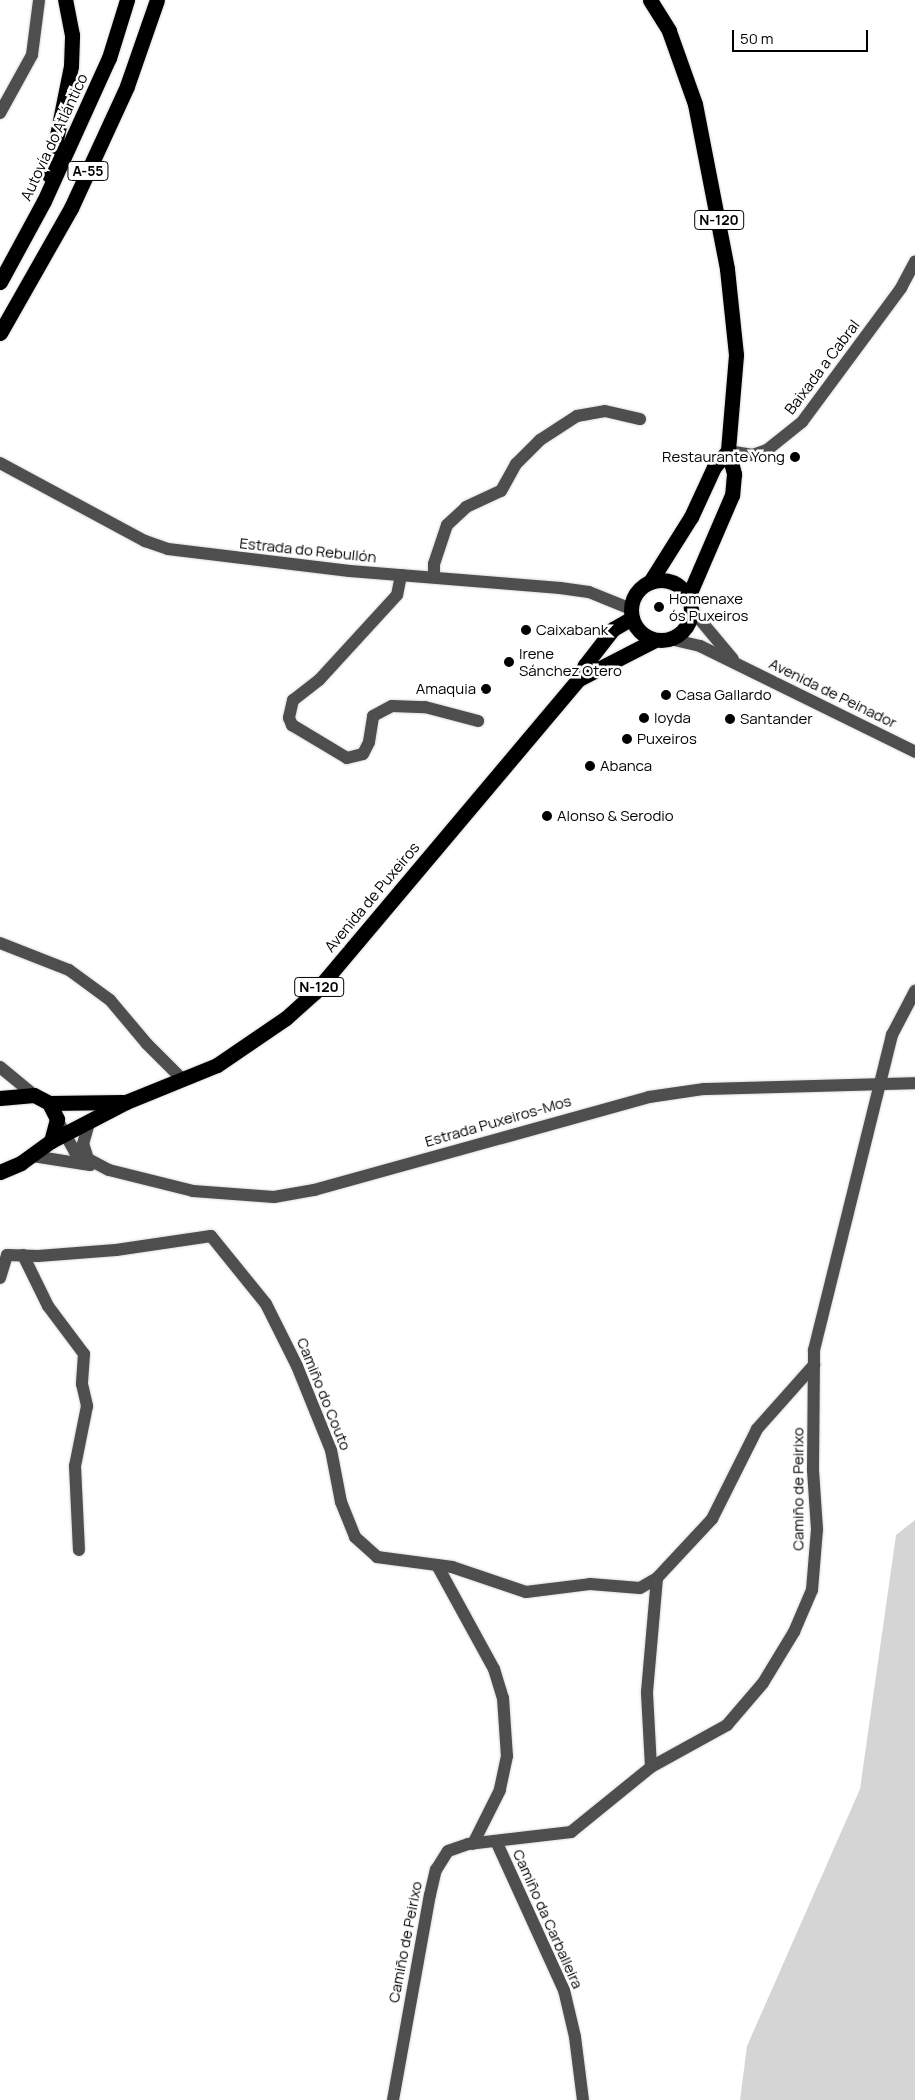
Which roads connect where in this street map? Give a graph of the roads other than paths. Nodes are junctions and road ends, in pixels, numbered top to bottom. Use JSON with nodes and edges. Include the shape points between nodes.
{"nodes":[{"id":1,"x":39,"y":0,"type":"edge"},
{"id":2,"x":65,"y":0,"type":"edge"},
{"id":3,"x":127,"y":0,"type":"edge"},
{"id":4,"x":157,"y":0,"type":"edge"},
{"id":5,"x":650,"y":0,"type":"edge"},
{"id":6,"x":0,"y":113,"type":"edge"},
{"id":7,"x":44,"y":201,"type":"junction"},
{"id":8,"x":915,"y":262,"type":"edge"},
{"id":9,"x":0,"y":282,"type":"edge"},
{"id":10,"x":0,"y":333,"type":"edge"},
{"id":11,"x":640,"y":419,"type":"dead end"},
{"id":12,"x":728,"y":451,"type":"junction"},
{"id":13,"x":0,"y":463,"type":"edge"},
{"id":14,"x":401,"y":575,"type":"junction"},
{"id":15,"x":434,"y":577,"type":"junction"},
{"id":16,"x":650,"y":582,"type":"junction"},
{"id":17,"x":689,"y":603,"type":"junction"},
{"id":18,"x":631,"y":613,"type":"junction"},
{"id":19,"x":670,"y":639,"type":"junction"},
{"id":20,"x":655,"y":640,"type":"junction"},
{"id":21,"x":736,"y":663,"type":"junction"},
{"id":22,"x":579,"y":679,"type":"junction"},
{"id":23,"x":478,"y":721,"type":"dead end"},
{"id":24,"x":915,"y":752,"type":"edge"},
{"id":25,"x":0,"y":943,"type":"edge"},
{"id":26,"x":915,"y":991,"type":"edge"},
{"id":27,"x":0,"y":1067,"type":"edge"},
{"id":28,"x":183,"y":1080,"type":"junction"},
{"id":29,"x":915,"y":1083,"type":"edge"},
{"id":30,"x":881,"y":1084,"type":"junction"},
{"id":31,"x":34,"y":1095,"type":"junction"},
{"id":32,"x":0,"y":1098,"type":"edge"},
{"id":33,"x":49,"y":1102,"type":"junction"},
{"id":34,"x":126,"y":1102,"type":"junction"},
{"id":35,"x":90,"y":1120,"type":"junction"},
{"id":36,"x":57,"y":1138,"type":"junction"},
{"id":37,"x":34,"y":1156,"type":"junction"},
{"id":38,"x":92,"y":1164,"type":"junction"},
{"id":39,"x":0,"y":1172,"type":"edge"},
{"id":40,"x":2,"y":1252,"type":"edge"},
{"id":41,"x":23,"y":1255,"type":"junction"},
{"id":42,"x":0,"y":1278,"type":"edge"},
{"id":43,"x":814,"y":1365,"type":"junction"},
{"id":44,"x":79,"y":1550,"type":"dead end"},
{"id":45,"x":436,"y":1565,"type":"junction"},
{"id":46,"x":657,"y":1578,"type":"junction"},
{"id":47,"x":651,"y":1767,"type":"junction"},
{"id":48,"x":496,"y":1841,"type":"junction"},
{"id":49,"x":474,"y":1844,"type":"junction"},
{"id":50,"x":393,"y":2100,"type":"edge"},
{"id":51,"x":583,"y":2100,"type":"edge"}],
"edges":[{"from":1,"to":6,"type":"street","via":[[32,54]]},
{"from":2,"to":7,"type":"highway","via":[[72,35],[71,66]]},
{"from":3,"to":7,"type":"highway","name":"Autovía do Atlántico","number":"A-55","via":[[109,58]]},
{"from":4,"to":10,"type":"highway","number":"A-55","via":[[127,86],[72,208]]},
{"from":5,"to":12,"type":"highway","number":"N-120","via":[[669,31],[696,104],[713,183],[736,355]]},
{"from":7,"to":9,"type":"highway","name":"Autovía do Atlántico","number":"A-55"},
{"from":8,"to":12,"type":"street","name":"Baixada a Cabral","via":[[901,288],[802,422],[767,450],[754,455]]},
{"from":11,"to":15,"type":"street","via":[[605,411],[578,416],[540,440],[516,464],[501,491],[466,507],[446,524],[434,564]]},
{"from":12,"to":16,"type":"highway","via":[[714,467],[691,517]]},
{"from":12,"to":17,"type":"highway","number":"N-120","via":[[734,474],[732,495]]},
{"from":13,"to":14,"type":"street","name":"Estrada do Rebullón","via":[[145,541],[168,549],[218,558]]},
{"from":14,"to":15,"type":"street","name":"Estrada do Rebullón"},
{"from":14,"to":23,"type":"street","via":[[397,595],[319,680],[294,700],[289,718],[292,725],[347,758],[363,754],[370,742],[373,716],[392,706],[425,707]]},
{"from":15,"to":18,"type":"street","name":"Estrada do Rebullón","via":[[589,592]]},
{"from":16,"to":17,"type":"highway","via":[[676,584]]},
{"from":16,"to":18,"type":"highway","via":[[636,592]]},
{"from":17,"to":19,"type":"highway","number":"N-120","via":[[684,630]]},
{"from":17,"to":21,"type":"street","name":"Avenida de Peinador"},
{"from":18,"to":20,"type":"highway","via":[[638,630]]},
{"from":18,"to":22,"type":"highway","name":"Avenida de Puxeiros","number":"N-120","via":[[613,629],[585,665]]},
{"from":19,"to":20,"type":"highway","number":"N-120"},
{"from":19,"to":21,"type":"street","name":"Avenida de Peinador","via":[[700,646]]},
{"from":20,"to":22,"type":"highway","name":"Avenida de Puxeiros","number":"N-120"},
{"from":21,"to":24,"type":"street","name":"Avenida de Peinador"},
{"from":22,"to":28,"type":"highway","name":"Avenida de Puxeiros","number":"N-120","via":[[316,992],[255,1041],[217,1065]]},
{"from":25,"to":28,"type":"street","via":[[69,970],[110,1000]]},
{"from":26,"to":30,"type":"street","name":"Camiño de Peirixo","via":[[892,1035]]},
{"from":27,"to":31,"type":"street"},
{"from":28,"to":34,"type":"highway","name":"Avenida de Puxeiros","number":"N-120"},
{"from":29,"to":30,"type":"street","name":"Estrada Puxeiros-Mos"},
{"from":30,"to":38,"type":"street","name":"Estrada Puxeiros-Mos","via":[[704,1089],[648,1097],[314,1190],[274,1197],[194,1191]]},
{"from":30,"to":43,"type":"street","name":"Camiño de Peirixo","via":[[814,1350]]},
{"from":31,"to":32,"type":"highway"},
{"from":31,"to":33,"type":"highway"},
{"from":33,"to":34,"type":"highway","number":"N-120"},
{"from":33,"to":36,"type":"highway","via":[[57,1119]]},
{"from":34,"to":35,"type":"highway","name":"Avenida de Puxeiros"},
{"from":35,"to":36,"type":"highway","name":"Avenida de Puxeiros"},
{"from":35,"to":38,"type":"street","via":[[83,1144]]},
{"from":36,"to":37,"type":"highway","name":"Avenida de Puxeiros"},
{"from":36,"to":38,"type":"street"},
{"from":37,"to":38,"type":"street","name":"Estrada Puxeiros-Mos"},
{"from":37,"to":39,"type":"highway","name":"Avenida de Puxeiros"},
{"from":40,"to":41,"type":"street","name":"Camiño do Couto"},
{"from":40,"to":42,"type":"street"},
{"from":41,"to":44,"type":"street","via":[[48,1306],[84,1354],[82,1384],[87,1406],[75,1466]]},
{"from":41,"to":45,"type":"street","name":"Camiño do Couto","via":[[116,1250],[210,1236],[266,1304],[297,1366],[331,1450],[341,1502],[355,1537],[377,1557]]},
{"from":43,"to":46,"type":"street","name":"Camiño do Couto","via":[[757,1429],[712,1519]]},
{"from":43,"to":47,"type":"street","name":"Camiño de Peirixo","via":[[813,1470],[817,1529],[808,1598],[794,1632],[763,1683],[727,1725]]},
{"from":45,"to":46,"type":"street","name":"Camiño do Couto","via":[[526,1592],[590,1584],[640,1588]]},
{"from":45,"to":49,"type":"street","via":[[494,1670],[503,1698],[507,1756],[500,1790]]},
{"from":46,"to":47,"type":"street","via":[[647,1692]]},
{"from":47,"to":48,"type":"street","name":"Camiño de Peirixo","via":[[571,1832]]},
{"from":48,"to":49,"type":"street","name":"Camiño de Peirixo"},
{"from":48,"to":51,"type":"street","name":"Camiño da Carballeira","via":[[564,1990],[575,2037]]},
{"from":49,"to":50,"type":"street","name":"Camiño de Peirixo","via":[[448,1852],[436,1870]]}]}
